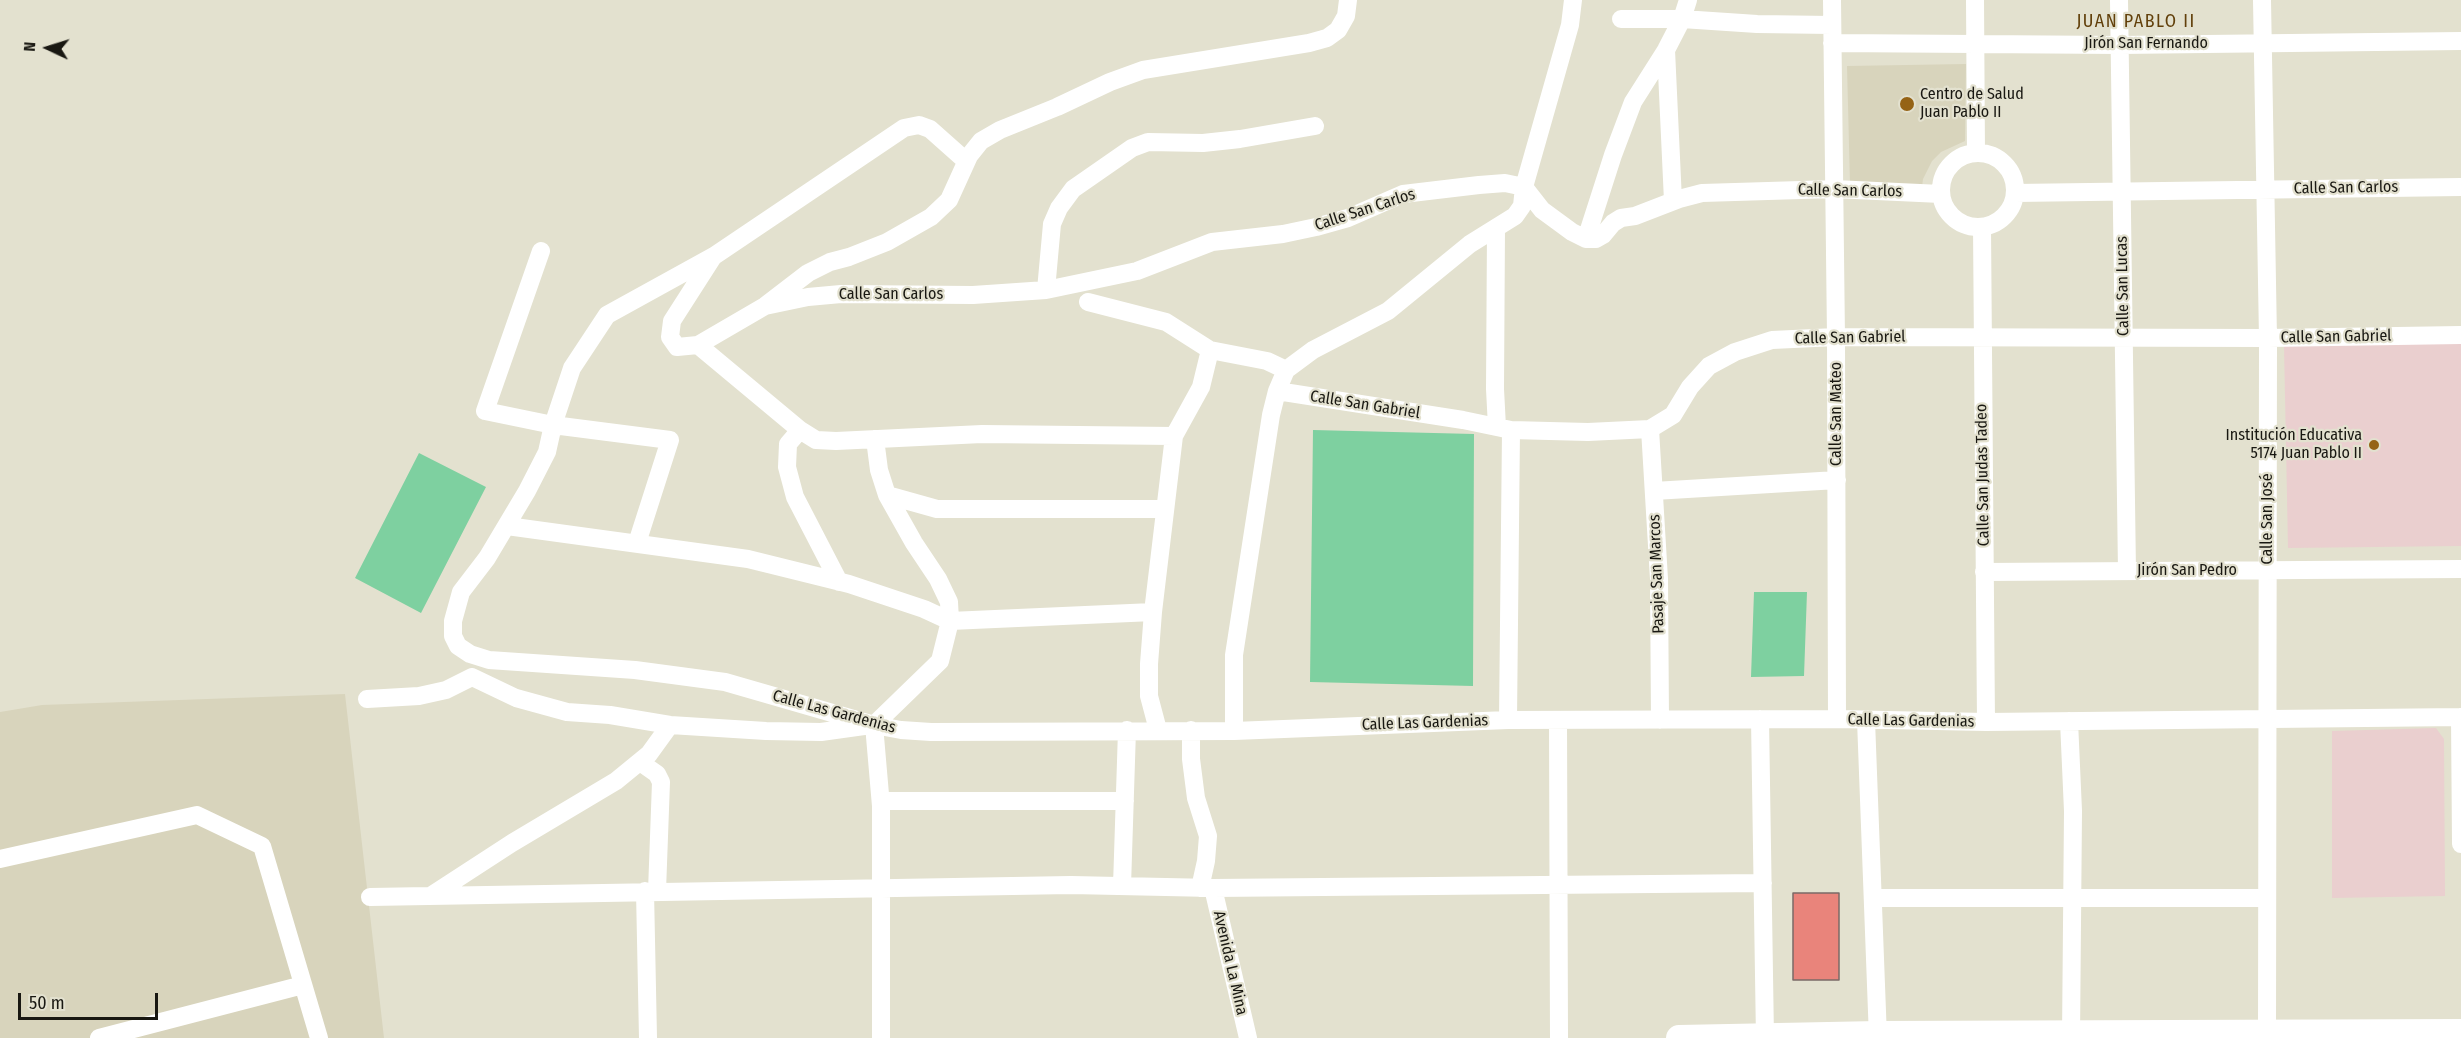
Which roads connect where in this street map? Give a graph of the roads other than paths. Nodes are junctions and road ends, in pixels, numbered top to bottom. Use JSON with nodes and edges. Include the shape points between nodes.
{"nodes":[{"id":1,"x":1348,"y":0,"type":"edge"},
{"id":2,"x":1573,"y":0,"type":"edge"},
{"id":3,"x":1688,"y":0,"type":"edge"},
{"id":4,"x":1832,"y":0,"type":"edge"},
{"id":5,"x":1975,"y":0,"type":"edge"},
{"id":6,"x":2119,"y":0,"type":"edge"},
{"id":7,"x":2262,"y":0,"type":"edge"},
{"id":8,"x":1621,"y":19,"type":"dead end"},
{"id":9,"x":1682,"y":19,"type":"junction"},
{"id":10,"x":1832,"y":34,"type":"junction"},
{"id":11,"x":2461,"y":41,"type":"edge"},
{"id":12,"x":2262,"y":43,"type":"junction"},
{"id":13,"x":1975,"y":44,"type":"junction"},
{"id":14,"x":2120,"y":45,"type":"junction"},
{"id":15,"x":1666,"y":50,"type":"junction"},
{"id":16,"x":1315,"y":126,"type":"dead end"},
{"id":17,"x":1976,"y":152,"type":"junction"},
{"id":18,"x":966,"y":161,"type":"junction"},
{"id":19,"x":1524,"y":187,"type":"junction"},
{"id":20,"x":2461,"y":187,"type":"edge"},
{"id":21,"x":1834,"y":189,"type":"junction"},
{"id":22,"x":2265,"y":189,"type":"junction"},
{"id":23,"x":2121,"y":192,"type":"junction"},
{"id":24,"x":1941,"y":194,"type":"junction"},
{"id":25,"x":2015,"y":194,"type":"junction"},
{"id":26,"x":1673,"y":201,"type":"junction"},
{"id":27,"x":1982,"y":227,"type":"junction"},
{"id":28,"x":1496,"y":229,"type":"junction"},
{"id":29,"x":1586,"y":239,"type":"junction"},
{"id":30,"x":541,"y":251,"type":"dead end"},
{"id":31,"x":714,"y":256,"type":"junction"},
{"id":32,"x":1046,"y":290,"type":"junction"},
{"id":33,"x":1088,"y":302,"type":"dead end"},
{"id":34,"x":765,"y":306,"type":"junction"},
{"id":35,"x":2461,"y":335,"type":"edge"},
{"id":36,"x":1836,"y":337,"type":"junction"},
{"id":37,"x":1982,"y":338,"type":"junction"},
{"id":38,"x":2124,"y":338,"type":"junction"},
{"id":39,"x":2268,"y":338,"type":"junction"},
{"id":40,"x":698,"y":345,"type":"junction"},
{"id":41,"x":1210,"y":350,"type":"junction"},
{"id":42,"x":1286,"y":370,"type":"junction"},
{"id":43,"x":1277,"y":391,"type":"junction"},
{"id":44,"x":553,"y":425,"type":"junction"},
{"id":45,"x":1504,"y":428,"type":"junction"},
{"id":46,"x":1650,"y":429,"type":"junction"},
{"id":47,"x":800,"y":430,"type":"junction"},
{"id":48,"x":1174,"y":436,"type":"junction"},
{"id":49,"x":875,"y":438,"type":"junction"},
{"id":50,"x":1837,"y":480,"type":"junction"},
{"id":51,"x":1654,"y":490,"type":"junction"},
{"id":52,"x":887,"y":495,"type":"junction"},
{"id":53,"x":1165,"y":509,"type":"junction"},
{"id":54,"x":507,"y":526,"type":"junction"},
{"id":55,"x":637,"y":543,"type":"junction"},
{"id":56,"x":2461,"y":569,"type":"edge"},
{"id":57,"x":2268,"y":570,"type":"junction"},
{"id":58,"x":2127,"y":572,"type":"junction"},
{"id":59,"x":1984,"y":573,"type":"junction"},
{"id":60,"x":839,"y":582,"type":"junction"},
{"id":61,"x":1153,"y":612,"type":"junction"},
{"id":62,"x":950,"y":621,"type":"junction"},
{"id":63,"x":470,"y":654,"type":"junction"},
{"id":64,"x":472,"y":677,"type":"junction"},
{"id":65,"x":367,"y":699,"type":"dead end"},
{"id":66,"x":2461,"y":717,"type":"edge"},
{"id":67,"x":1760,"y":719,"type":"junction"},
{"id":68,"x":1837,"y":719,"type":"junction"},
{"id":69,"x":2267,"y":719,"type":"junction"},
{"id":70,"x":1508,"y":720,"type":"junction"},
{"id":71,"x":1558,"y":720,"type":"junction"},
{"id":72,"x":1660,"y":720,"type":"junction"},
{"id":73,"x":1866,"y":720,"type":"junction"},
{"id":74,"x":2069,"y":721,"type":"junction"},
{"id":75,"x":1986,"y":722,"type":"junction"},
{"id":76,"x":670,"y":725,"type":"junction"},
{"id":77,"x":874,"y":725,"type":"junction"},
{"id":78,"x":1127,"y":730,"type":"junction"},
{"id":79,"x":1158,"y":730,"type":"junction"},
{"id":80,"x":1191,"y":730,"type":"junction"},
{"id":81,"x":1234,"y":731,"type":"junction"},
{"id":82,"x":640,"y":762,"type":"junction"},
{"id":83,"x":881,"y":801,"type":"junction"},
{"id":84,"x":1125,"y":801,"type":"junction"},
{"id":85,"x":2461,"y":844,"type":"edge"},
{"id":86,"x":0,"y":859,"type":"edge"},
{"id":87,"x":1763,"y":883,"type":"junction"},
{"id":88,"x":1559,"y":885,"type":"junction"},
{"id":89,"x":1122,"y":886,"type":"junction"},
{"id":90,"x":1206,"y":888,"type":"junction"},
{"id":91,"x":880,"y":889,"type":"junction"},
{"id":92,"x":651,"y":891,"type":"junction"},
{"id":93,"x":431,"y":896,"type":"junction"},
{"id":94,"x":370,"y":897,"type":"dead end"},
{"id":95,"x":1875,"y":898,"type":"junction"},
{"id":96,"x":2071,"y":898,"type":"junction"},
{"id":97,"x":2267,"y":898,"type":"junction"},
{"id":98,"x":303,"y":985,"type":"junction"},
{"id":99,"x":2461,"y":1032,"type":"edge"},
{"id":100,"x":2071,"y":1035,"type":"edge"},
{"id":101,"x":1878,"y":1036,"type":"edge"},
{"id":102,"x":2267,"y":1036,"type":"edge"},
{"id":103,"x":99,"y":1038,"type":"edge"},
{"id":104,"x":319,"y":1038,"type":"edge"},
{"id":105,"x":648,"y":1038,"type":"edge"},
{"id":106,"x":881,"y":1038,"type":"edge"},
{"id":107,"x":1248,"y":1038,"type":"edge"},
{"id":108,"x":1559,"y":1038,"type":"edge"},
{"id":109,"x":1679,"y":1038,"type":"edge"},
{"id":110,"x":1765,"y":1038,"type":"edge"}],
"edges":[{"from":1,"to":18,"type":"street","via":[[1346,16],[1338,30],[1327,38],[1143,70],[1000,130],[981,141]]},
{"from":2,"to":19,"type":"street","via":[[1568,35]]},
{"from":3,"to":9,"type":"street"},
{"from":4,"to":10,"type":"street","name":"Calle San Mateo"},
{"from":5,"to":13,"type":"street"},
{"from":6,"to":14,"type":"street","name":"Calle San Lucas"},
{"from":7,"to":12,"type":"street","name":"Calle San José"},
{"from":8,"to":9,"type":"street","name":"Jirón San Fernando"},
{"from":9,"to":10,"type":"street","name":"Jirón San Fernando"},
{"from":9,"to":15,"type":"street"},
{"from":10,"to":13,"type":"street","name":"Jirón San Fernando"},
{"from":10,"to":21,"type":"street","name":"Calle San Mateo"},
{"from":11,"to":12,"type":"street","name":"Jirón San Fernando"},
{"from":12,"to":14,"type":"street","name":"Jirón San Fernando"},
{"from":12,"to":22,"type":"street","name":"Calle San José"},
{"from":13,"to":14,"type":"street","name":"Jirón San Fernando"},
{"from":13,"to":17,"type":"street"},
{"from":14,"to":23,"type":"street","name":"Calle San Lucas"},
{"from":15,"to":26,"type":"street"},
{"from":15,"to":29,"type":"street","via":[[1633,102]]},
{"from":16,"to":32,"type":"street","via":[[1203,143],[1148,142],[1132,148],[1073,189],[1059,208],[1052,224]]},
{"from":17,"to":24,"type":"street","via":[[1949,165],[1942,179]]},
{"from":17,"to":25,"type":"street","via":[[1989,154],[2009,169]]},
{"from":18,"to":31,"type":"street","via":[[930,129],[919,125],[904,128]]},
{"from":18,"to":34,"type":"street","via":[[949,200],[931,217],[887,242],[808,273]]},
{"from":19,"to":28,"type":"street","via":[[1522,206]]},
{"from":19,"to":29,"type":"street","via":[[1542,210]]},
{"from":19,"to":32,"type":"street","name":"Calle San Carlos","via":[[1504,183],[1403,194],[1316,227],[1212,242],[1137,271]]},
{"from":20,"to":22,"type":"street","name":"Calle San Carlos"},
{"from":21,"to":24,"type":"street","name":"Calle San Carlos"},
{"from":21,"to":26,"type":"street","name":"Calle San Carlos","via":[[1723,191]]},
{"from":21,"to":36,"type":"street","name":"Calle San Mateo"},
{"from":22,"to":23,"type":"street","name":"Calle San Carlos"},
{"from":22,"to":39,"type":"street","name":"Calle San José"},
{"from":23,"to":25,"type":"street","name":"Calle San Carlos"},
{"from":23,"to":38,"type":"street","name":"Calle San Lucas"},
{"from":24,"to":27,"type":"street","via":[[1954,219],[1967,226]]},
{"from":25,"to":27,"type":"street","via":[[2004,216]]},
{"from":26,"to":29,"type":"street","name":"Calle San Carlos","via":[[1621,218],[1603,235]]},
{"from":27,"to":37,"type":"street","name":"Calle San Judas Tadeo"},
{"from":28,"to":42,"type":"street","via":[[1470,244],[1388,311],[1314,350]]},
{"from":28,"to":45,"type":"street","via":[[1495,389]]},
{"from":30,"to":44,"type":"street","via":[[486,411]]},
{"from":31,"to":40,"type":"street","via":[[672,321],[670,338],[677,346]]},
{"from":31,"to":44,"type":"street","via":[[606,315],[572,368]]},
{"from":32,"to":34,"type":"street","name":"Calle San Carlos","via":[[974,295],[841,294]]},
{"from":33,"to":41,"type":"street","via":[[1166,322]]},
{"from":34,"to":40,"type":"street"},
{"from":35,"to":39,"type":"street","name":"Calle San Gabriel"},
{"from":36,"to":37,"type":"street","name":"Calle San Gabriel"},
{"from":36,"to":46,"type":"street","name":"Calle San Gabriel","via":[[1772,340],[1735,352],[1709,366],[1673,415]]},
{"from":36,"to":50,"type":"street","name":"Calle San Mateo"},
{"from":37,"to":38,"type":"street","name":"Calle San Gabriel"},
{"from":37,"to":59,"type":"street","name":"Calle San Judas Tadeo"},
{"from":38,"to":39,"type":"street","name":"Calle San Gabriel"},
{"from":38,"to":58,"type":"street","name":"Calle San Lucas"},
{"from":39,"to":57,"type":"street","name":"Calle San José"},
{"from":40,"to":47,"type":"street"},
{"from":41,"to":42,"type":"street"},
{"from":41,"to":48,"type":"street","via":[[1201,387]]},
{"from":42,"to":43,"type":"street"},
{"from":43,"to":45,"type":"street","name":"Calle San Gabriel"},
{"from":43,"to":81,"type":"street","via":[[1234,655]]},
{"from":44,"to":54,"type":"street","via":[[547,452]]},
{"from":44,"to":55,"type":"street","via":[[670,440]]},
{"from":45,"to":46,"type":"street","name":"Calle San Gabriel","via":[[1588,432]]},
{"from":45,"to":70,"type":"street"},
{"from":46,"to":51,"type":"street","name":"Pasaje San Marcos"},
{"from":47,"to":49,"type":"street","via":[[816,440]]},
{"from":47,"to":60,"type":"street","via":[[788,444],[787,467],[795,497]]},
{"from":48,"to":49,"type":"street","via":[[982,434]]},
{"from":48,"to":53,"type":"street"},
{"from":49,"to":52,"type":"street"},
{"from":50,"to":51,"type":"street"},
{"from":50,"to":68,"type":"street","name":"Calle San Mateo"},
{"from":51,"to":72,"type":"street","name":"Pasaje San Marcos"},
{"from":52,"to":53,"type":"street","via":[[937,509]]},
{"from":52,"to":62,"type":"street","via":[[942,586],[949,602]]},
{"from":53,"to":61,"type":"street"},
{"from":54,"to":55,"type":"street"},
{"from":54,"to":63,"type":"street","via":[[461,592],[453,636],[458,646]]},
{"from":55,"to":60,"type":"street","via":[[748,559]]},
{"from":56,"to":57,"type":"street","name":"Jirón San Pedro"},
{"from":57,"to":58,"type":"street","name":"Jirón San Pedro"},
{"from":57,"to":69,"type":"street","name":"Calle San José"},
{"from":58,"to":59,"type":"street","name":"Jirón San Pedro"},
{"from":59,"to":75,"type":"street","name":"Calle San Judas Tadeo"},
{"from":60,"to":62,"type":"street"},
{"from":61,"to":62,"type":"street"},
{"from":61,"to":79,"type":"street","via":[[1149,696]]},
{"from":62,"to":77,"type":"street","via":[[940,661]]},
{"from":63,"to":64,"type":"street"},
{"from":63,"to":77,"type":"street","name":"Calle Las Gardenias","via":[[489,660],[635,670],[725,682]]},
{"from":64,"to":65,"type":"street","via":[[446,690],[419,696]]},
{"from":64,"to":76,"type":"street","via":[[516,698],[567,712]]},
{"from":66,"to":69,"type":"street","name":"Calle Las Gardenias"},
{"from":66,"to":85,"type":"street"},
{"from":67,"to":68,"type":"street","name":"Calle Las Gardenias"},
{"from":67,"to":72,"type":"street","name":"Calle Las Gardenias"},
{"from":67,"to":87,"type":"street"},
{"from":68,"to":73,"type":"street","name":"Calle Las Gardenias"},
{"from":69,"to":74,"type":"street","name":"Calle Las Gardenias"},
{"from":69,"to":97,"type":"street","name":"Calle San José"},
{"from":70,"to":71,"type":"street","name":"Calle Las Gardenias"},
{"from":70,"to":81,"type":"street","name":"Calle Las Gardenias"},
{"from":71,"to":72,"type":"street","name":"Calle Las Gardenias"},
{"from":71,"to":88,"type":"street"},
{"from":73,"to":75,"type":"street","name":"Calle Las Gardenias"},
{"from":73,"to":95,"type":"street"},
{"from":74,"to":75,"type":"street","name":"Calle Las Gardenias"},
{"from":74,"to":96,"type":"street"},
{"from":76,"to":77,"type":"street","via":[[821,732]]},
{"from":76,"to":82,"type":"street"},
{"from":77,"to":78,"type":"street","name":"Calle Las Gardenias","via":[[931,732]]},
{"from":77,"to":83,"type":"street"},
{"from":78,"to":79,"type":"street","name":"Calle Las Gardenias"},
{"from":78,"to":84,"type":"street"},
{"from":79,"to":80,"type":"street","name":"Calle Las Gardenias"},
{"from":80,"to":81,"type":"street","name":"Calle Las Gardenias"},
{"from":80,"to":90,"type":"street","via":[[1196,798],[1208,836]]},
{"from":82,"to":92,"type":"street","via":[[657,774],[661,782]]},
{"from":82,"to":93,"type":"street","via":[[616,781]]},
{"from":83,"to":84,"type":"street"},
{"from":83,"to":91,"type":"street"},
{"from":84,"to":89,"type":"street"},
{"from":86,"to":98,"type":"street","via":[[197,815],[262,846]]},
{"from":87,"to":88,"type":"street"},
{"from":87,"to":110,"type":"street"},
{"from":88,"to":90,"type":"street"},
{"from":88,"to":108,"type":"street"},
{"from":89,"to":90,"type":"street"},
{"from":89,"to":91,"type":"street"},
{"from":90,"to":107,"type":"street","name":"Avenida La Mina"},
{"from":91,"to":92,"type":"street"},
{"from":91,"to":106,"type":"street"},
{"from":92,"to":93,"type":"street"},
{"from":92,"to":105,"type":"street"},
{"from":93,"to":94,"type":"street"},
{"from":95,"to":96,"type":"street"},
{"from":95,"to":101,"type":"street"},
{"from":96,"to":97,"type":"street"},
{"from":96,"to":100,"type":"street"},
{"from":97,"to":102,"type":"street","name":"Calle San José"},
{"from":98,"to":103,"type":"street"},
{"from":98,"to":104,"type":"street"},
{"from":99,"to":102,"type":"street"},
{"from":100,"to":101,"type":"street"},
{"from":100,"to":102,"type":"street"},
{"from":101,"to":110,"type":"street"},
{"from":109,"to":110,"type":"street"}]}
